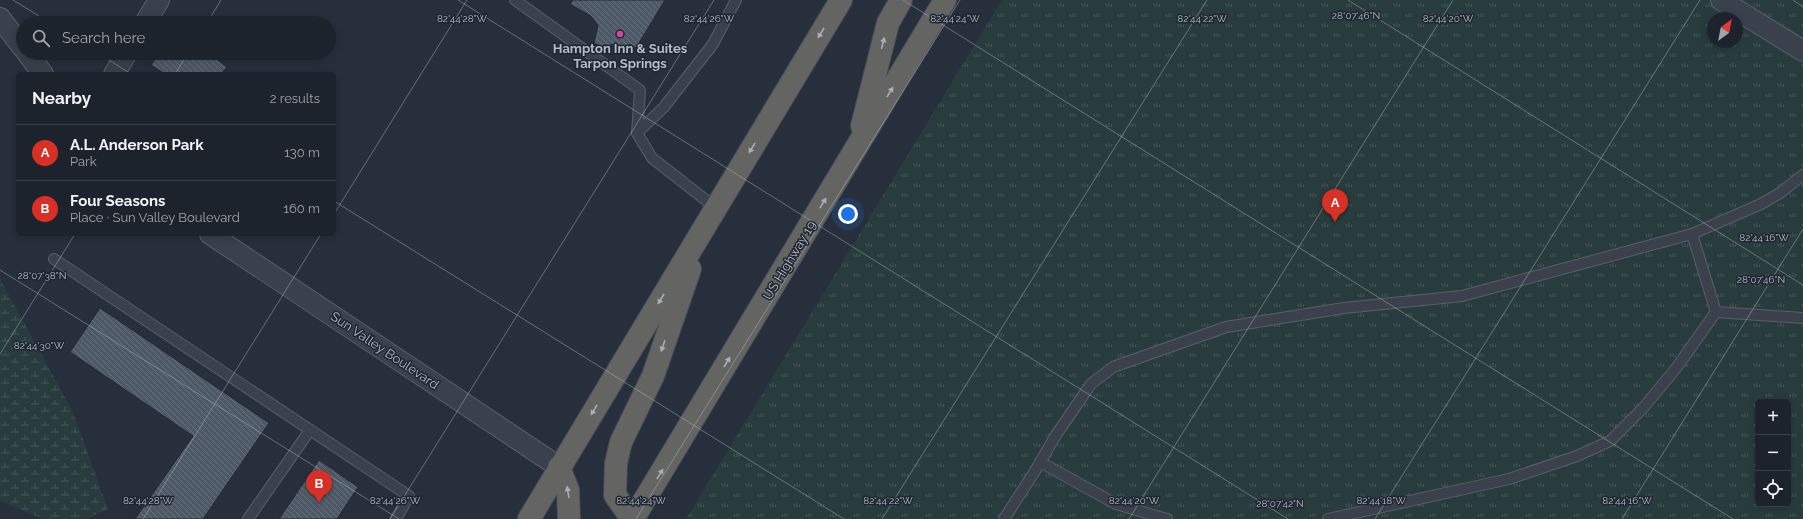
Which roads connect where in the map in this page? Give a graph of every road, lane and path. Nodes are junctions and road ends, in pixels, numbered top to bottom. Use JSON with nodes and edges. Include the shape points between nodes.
{"nodes":[{"id":1,"x":159,"y":0,"type":"edge"},
{"id":2,"x":515,"y":0,"type":"edge"},
{"id":3,"x":736,"y":0,"type":"edge"},
{"id":4,"x":841,"y":0,"type":"edge"},
{"id":5,"x":901,"y":0,"type":"edge"},
{"id":6,"x":945,"y":0,"type":"edge"},
{"id":7,"x":1721,"y":0,"type":"edge"},
{"id":8,"x":149,"y":16,"type":"edge"},
{"id":9,"x":0,"y":18,"type":"edge"},
{"id":10,"x":16,"y":39,"type":"edge"},
{"id":11,"x":1803,"y":51,"type":"edge"},
{"id":12,"x":32,"y":60,"type":"edge"},
{"id":13,"x":123,"y":60,"type":"edge"},
{"id":14,"x":41,"y":72,"type":"edge"},
{"id":15,"x":115,"y":72,"type":"edge"},
{"id":16,"x":637,"y":133,"type":"junction"},
{"id":17,"x":856,"y":149,"type":"junction"},
{"id":18,"x":1803,"y":175,"type":"edge"},
{"id":19,"x":716,"y":208,"type":"junction"},
{"id":20,"x":703,"y":230,"type":"junction"},
{"id":21,"x":1692,"y":234,"type":"junction"},
{"id":22,"x":213,"y":236,"type":"edge"},
{"id":23,"x":54,"y":259,"type":"dead end"},
{"id":24,"x":1716,"y":312,"type":"junction"},
{"id":25,"x":1803,"y":318,"type":"edge"},
{"id":26,"x":310,"y":430,"type":"junction"},
{"id":27,"x":1040,"y":462,"type":"junction"},
{"id":28,"x":560,"y":467,"type":"junction"},
{"id":29,"x":248,"y":519,"type":"edge"},
{"id":30,"x":396,"y":519,"type":"edge"},
{"id":31,"x":529,"y":519,"type":"edge"},
{"id":32,"x":569,"y":519,"type":"edge"},
{"id":33,"x":632,"y":519,"type":"edge"},
{"id":34,"x":1004,"y":519,"type":"edge"},
{"id":35,"x":1167,"y":519,"type":"edge"},
{"id":36,"x":1328,"y":519,"type":"edge"}],
"edges":[{"from":1,"to":8,"type":"street"},
{"from":2,"to":16,"type":"lane","via":[[640,90]]},
{"from":3,"to":16,"type":"lane","via":[[713,44],[664,107]]},
{"from":4,"to":19,"type":"highway","one_way":true},
{"from":17,"to":5,"type":"highway","one_way":true,"via":[[888,23]]},
{"from":17,"to":6,"type":"highway","name":"US Highway 19","one_way":true},
{"from":7,"to":11,"type":"street"},
{"from":9,"to":10,"type":"street"},
{"from":12,"to":14,"type":"street"},
{"from":13,"to":15,"type":"street"},
{"from":16,"to":19,"type":"lane","via":[[652,158]]},
{"from":33,"to":17,"type":"highway","name":"US Highway 19","one_way":true},
{"from":18,"to":21,"type":"lane","via":[[1767,200]]},
{"from":19,"to":20,"type":"highway"},
{"from":20,"to":28,"type":"highway","one_way":true},
{"from":20,"to":33,"type":"highway","one_way":true,"via":[[653,376],[621,442],[616,463],[615,495]]},
{"from":21,"to":24,"type":"lane"},
{"from":21,"to":27,"type":"lane","via":[[1462,296],[1344,308],[1226,327],[1140,357],[1113,367],[1091,384]]},
{"from":22,"to":28,"type":"street","name":"Sun Valley Boulevard"},
{"from":23,"to":26,"type":"lane"},
{"from":24,"to":25,"type":"lane"},
{"from":24,"to":36,"type":"lane","via":[[1677,367],[1644,407],[1610,441],[1578,456],[1509,479]]},
{"from":26,"to":29,"type":"lane"},
{"from":26,"to":30,"type":"lane","via":[[408,496]]},
{"from":27,"to":34,"type":"lane"},
{"from":27,"to":35,"type":"lane","via":[[1116,504]]},
{"from":28,"to":31,"type":"highway"},
{"from":32,"to":28,"type":"highway","one_way":true,"via":[[568,490]]}]}
